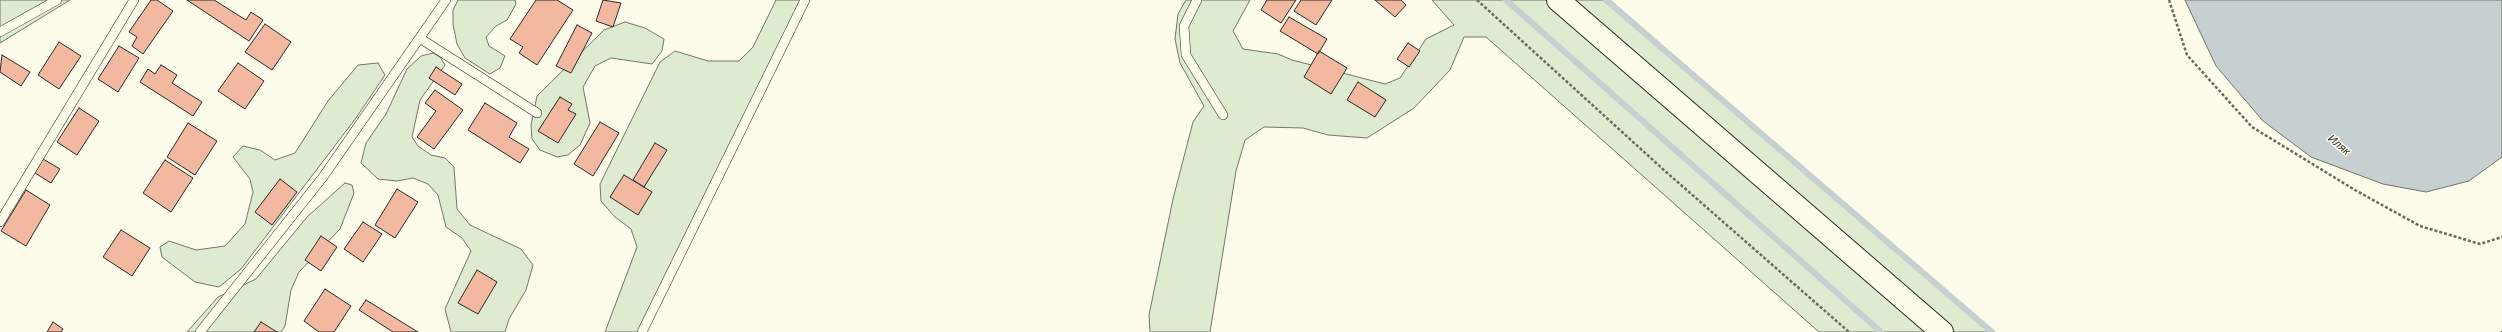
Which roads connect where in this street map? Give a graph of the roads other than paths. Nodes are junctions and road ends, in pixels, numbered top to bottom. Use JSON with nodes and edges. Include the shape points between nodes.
{"nodes":[{"id":1,"x":57,"y":0,"type":"edge"},
{"id":2,"x":134,"y":0,"type":"edge"},
{"id":3,"x":446,"y":0,"type":"edge"},
{"id":4,"x":805,"y":0,"type":"edge"},
{"id":5,"x":1197,"y":0,"type":"edge"},
{"id":6,"x":1558,"y":0,"type":"edge"},
{"id":7,"x":0,"y":32,"type":"edge"},
{"id":8,"x":420,"y":39,"type":"junction"},
{"id":9,"x":537,"y":113,"type":"dead end"},
{"id":10,"x":1223,"y":115,"type":"dead end"},
{"id":11,"x":0,"y":222,"type":"edge"},
{"id":12,"x":200,"y":332,"type":"edge"},
{"id":13,"x":642,"y":332,"type":"edge"},
{"id":14,"x":1942,"y":332,"type":"edge"}],
"edges":[{"from":1,"to":7,"type":"lane"},
{"from":2,"to":11,"type":"lane"},
{"from":3,"to":8,"type":"lane"},
{"from":4,"to":13,"type":"lane"},
{"from":5,"to":10,"type":"lane","via":[[1184,26],[1186,55]]},
{"from":6,"to":14,"type":"street"},
{"from":8,"to":9,"type":"lane"},
{"from":8,"to":12,"type":"lane","via":[[323,177]]}]}
